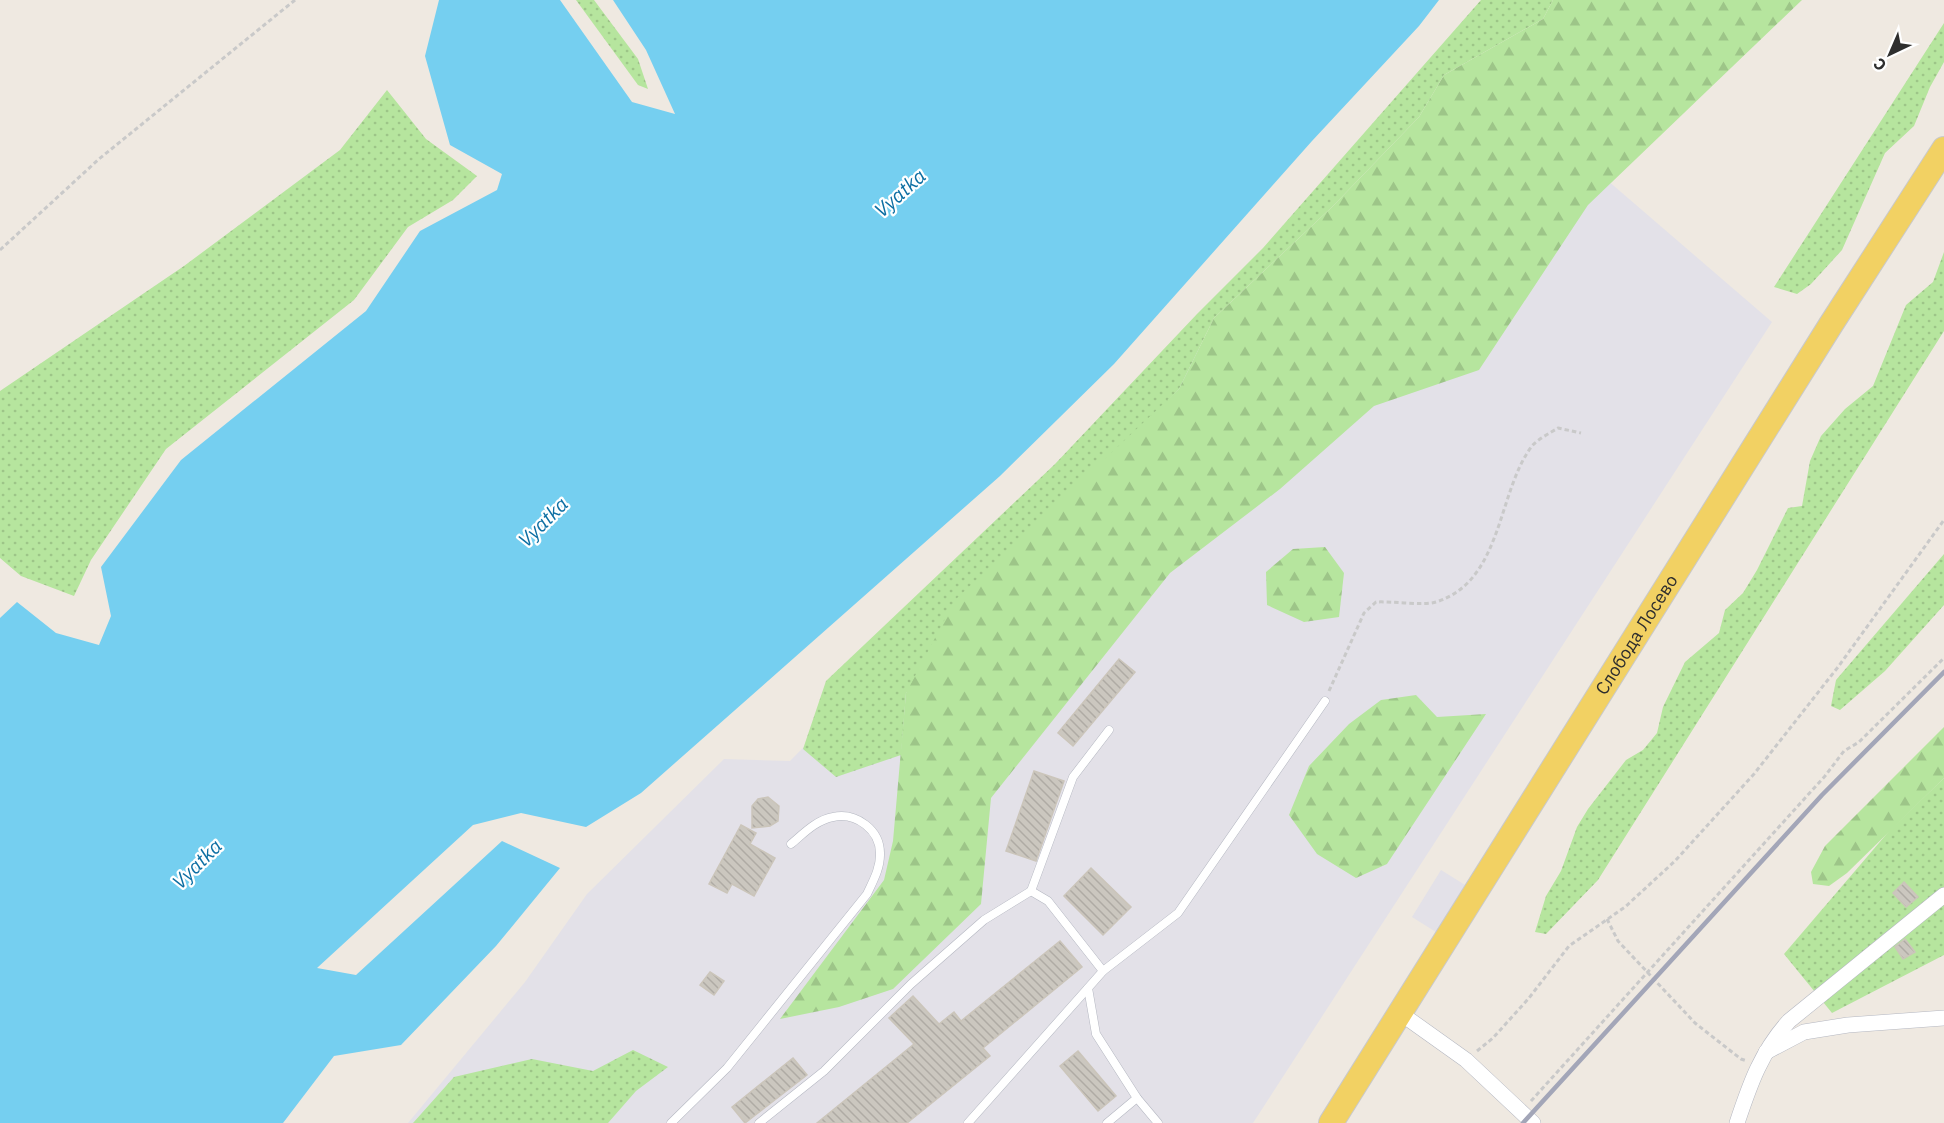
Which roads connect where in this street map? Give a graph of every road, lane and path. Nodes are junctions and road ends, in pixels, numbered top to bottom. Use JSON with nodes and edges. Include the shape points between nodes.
{"nodes":[{"id":1,"x":295,"y":0,"type":"edge"},
{"id":2,"x":1944,"y":149,"type":"edge"},
{"id":3,"x":0,"y":250,"type":"edge"},
{"id":4,"x":1581,"y":433,"type":"dead end"},
{"id":5,"x":1944,"y":520,"type":"edge"},
{"id":6,"x":1944,"y":658,"type":"edge"},
{"id":7,"x":1325,"y":701,"type":"joint"},
{"id":8,"x":1109,"y":730,"type":"dead end"},
{"id":9,"x":791,"y":844,"type":"dead end"},
{"id":10,"x":1031,"y":891,"type":"junction"},
{"id":11,"x":1944,"y":895,"type":"edge"},
{"id":12,"x":1607,"y":919,"type":"junction"},
{"id":13,"x":1103,"y":970,"type":"junction"},
{"id":14,"x":1648,"y":972,"type":"junction"},
{"id":15,"x":1088,"y":988,"type":"junction"},
{"id":16,"x":1400,"y":1013,"type":"junction"},
{"id":17,"x":1944,"y":1018,"type":"edge"},
{"id":18,"x":1761,"y":1058,"type":"junction"},
{"id":19,"x":1466,"y":1060,"type":"junction"},
{"id":20,"x":1137,"y":1098,"type":"junction"},
{"id":21,"x":1528,"y":1117,"type":"edge"},
{"id":22,"x":671,"y":1123,"type":"edge"},
{"id":23,"x":759,"y":1123,"type":"edge"},
{"id":24,"x":968,"y":1123,"type":"edge"},
{"id":25,"x":1107,"y":1123,"type":"edge"},
{"id":26,"x":1158,"y":1123,"type":"edge"},
{"id":27,"x":1331,"y":1123,"type":"edge"},
{"id":28,"x":1737,"y":1123,"type":"edge"}],
"edges":[{"from":1,"to":3,"type":"path","via":[[99,159]]},
{"from":2,"to":16,"type":"main road","name":"Слобода Лосево"},
{"from":4,"to":7,"type":"path","via":[[1558,428],[1534,444],[1518,469],[1505,513],[1483,563],[1462,586],[1435,602],[1376,602],[1364,613]]},
{"from":5,"to":12,"type":"path","via":[[1838,667],[1754,774],[1676,861]]},
{"from":6,"to":14,"type":"path","via":[[1844,752]]},
{"from":7,"to":13,"type":"lane","via":[[1178,913]]},
{"from":8,"to":10,"type":"lane","via":[[1073,777]]},
{"from":9,"to":22,"type":"lane","via":[[812,826],[834,817],[855,817],[872,830],[880,853],[877,875],[867,894],[727,1068]]},
{"from":10,"to":13,"type":"lane","via":[[1048,901]]},
{"from":10,"to":23,"type":"lane","via":[[984,920],[911,984],[824,1071]]},
{"from":11,"to":18,"type":"street","via":[[1789,1021]]},
{"from":12,"to":14,"type":"path","via":[[1618,941]]},
{"from":12,"to":19,"type":"path","via":[[1569,946],[1493,1038]]},
{"from":13,"to":15,"type":"lane"},
{"from":14,"to":18,"type":"path","via":[[1714,1040],[1741,1059]]},
{"from":14,"to":21,"type":"path"},
{"from":15,"to":20,"type":"lane","via":[[1096,1034]]},
{"from":15,"to":24,"type":"lane"},
{"from":16,"to":19,"type":"street"},
{"from":16,"to":27,"type":"main road","name":"Слобода Лосево"},
{"from":17,"to":18,"type":"street","via":[[1804,1032]]},
{"from":18,"to":28,"type":"street"},
{"from":19,"to":21,"type":"street"},
{"from":20,"to":25,"type":"lane"},
{"from":20,"to":26,"type":"lane"}]}
